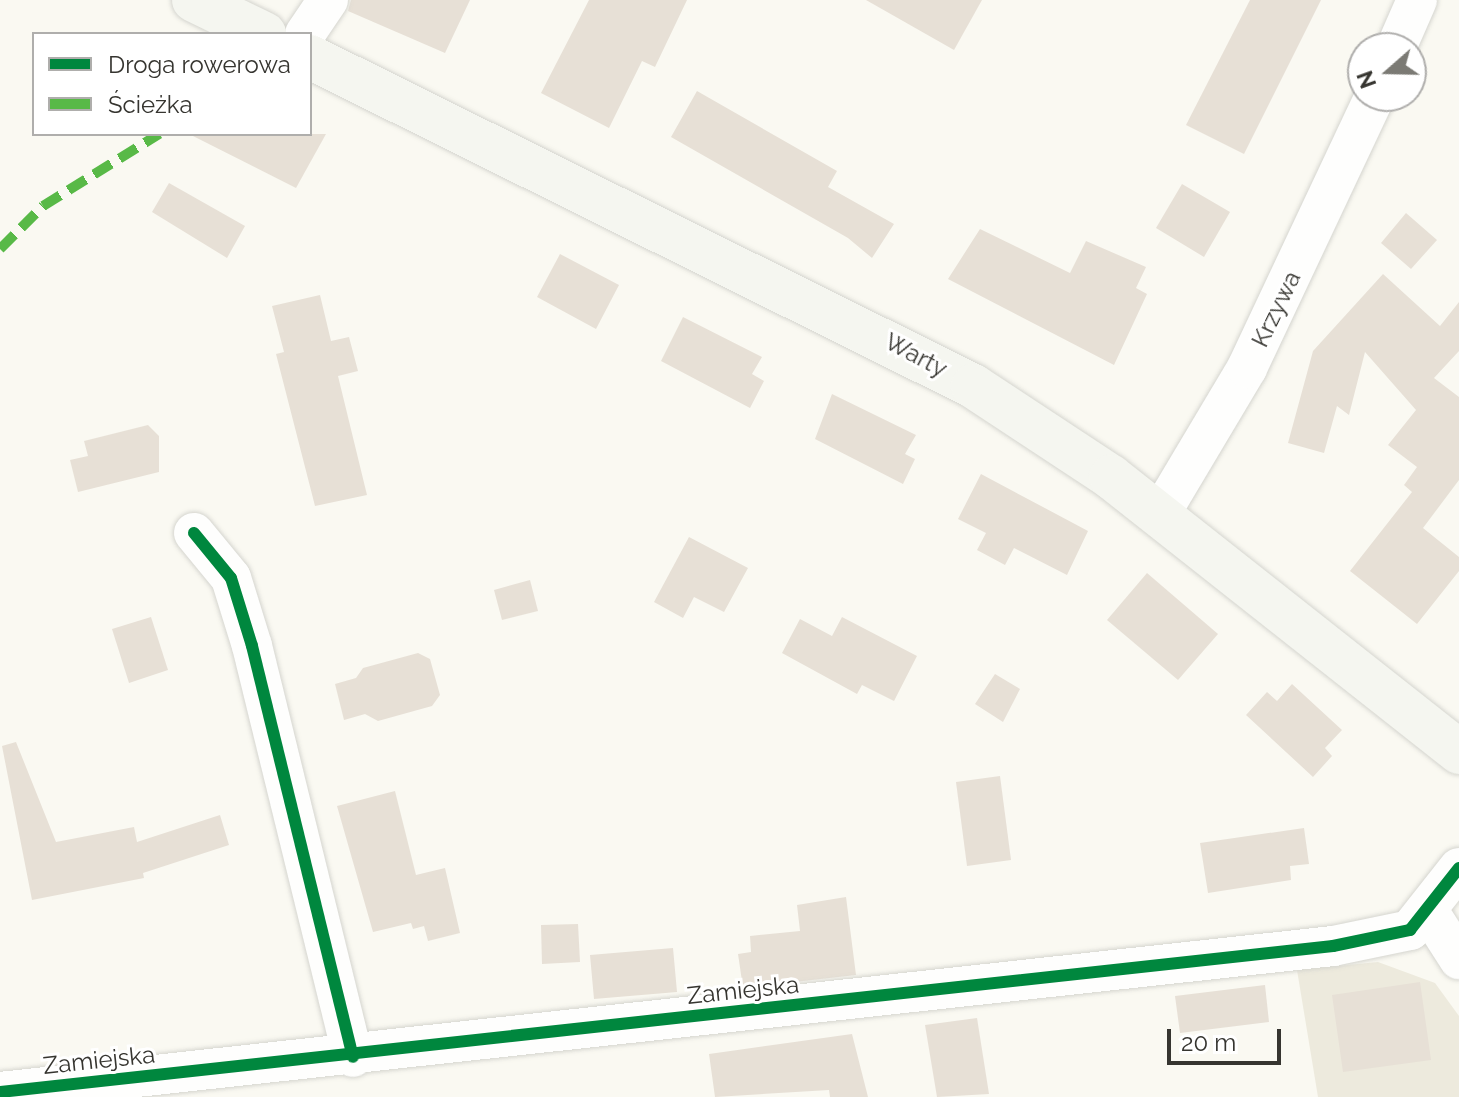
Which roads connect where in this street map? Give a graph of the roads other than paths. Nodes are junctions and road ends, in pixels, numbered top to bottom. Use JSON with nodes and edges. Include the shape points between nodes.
{"nodes":[{"id":1,"x":194,"y":0,"type":"edge"},
{"id":2,"x":328,"y":0,"type":"edge"},
{"id":3,"x":1417,"y":0,"type":"edge"},
{"id":4,"x":260,"y":32,"type":"edge"},
{"id":5,"x":306,"y":32,"type":"edge"},
{"id":6,"x":1403,"y":32,"type":"edge"},
{"id":7,"x":312,"y":58,"type":"edge"},
{"id":8,"x":1367,"y":112,"type":"edge"},
{"id":9,"x":1160,"y":514,"type":"junction"},
{"id":10,"x":194,"y":533,"type":"dead end"},
{"id":11,"x":1459,"y":752,"type":"edge"},
{"id":12,"x":1459,"y":868,"type":"edge"},
{"id":13,"x":1429,"y":912,"type":"junction"},
{"id":14,"x":1459,"y":959,"type":"edge"},
{"id":15,"x":353,"y":1057,"type":"junction"},
{"id":16,"x":0,"y":1092,"type":"edge"}],
"edges":[{"from":1,"to":4,"type":"main road"},
{"from":2,"to":5,"type":"street"},
{"from":3,"to":6,"type":"street"},
{"from":7,"to":9,"type":"main road","name":"Warty","via":[[922,357],[1071,448]]},
{"from":8,"to":9,"type":"street","name":"Krzywa","via":[[1247,368]]},
{"from":9,"to":11,"type":"main road","name":"Warty"},
{"from":10,"to":15,"type":"street","via":[[235,592]]},
{"from":12,"to":13,"type":"street","name":"Zamiejska"},
{"from":13,"to":14,"type":"street"},
{"from":13,"to":15,"type":"street","name":"Zamiejska","via":[[1410,930],[1333,946]]},
{"from":15,"to":16,"type":"street","name":"Zamiejska"}]}
